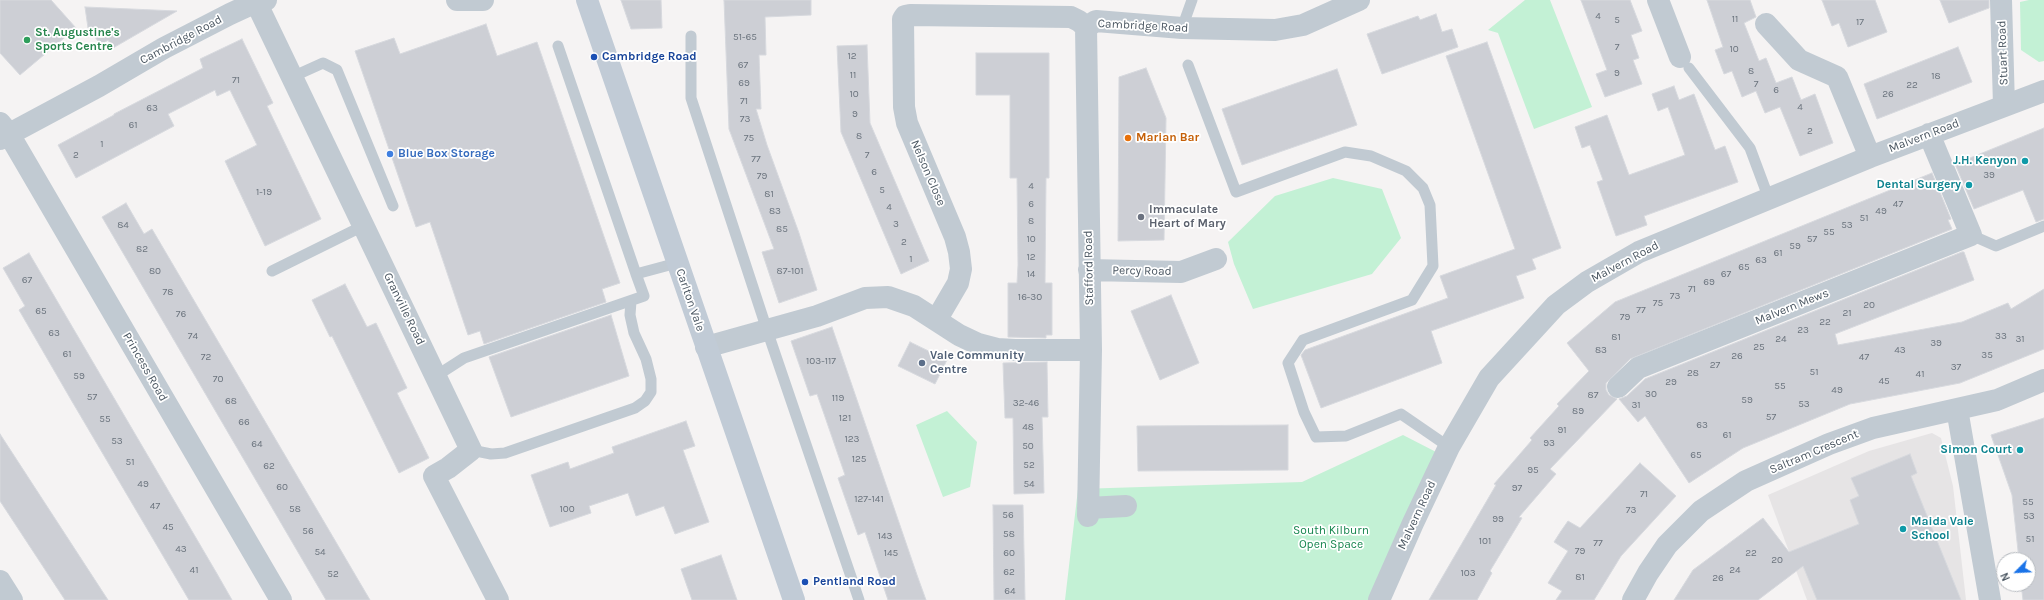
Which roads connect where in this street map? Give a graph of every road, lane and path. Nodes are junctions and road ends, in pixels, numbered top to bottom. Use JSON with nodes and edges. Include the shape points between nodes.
{"nodes":[{"id":1,"x":457,"y":0,"type":"edge"},
{"id":2,"x":483,"y":0,"type":"edge"},
{"id":3,"x":587,"y":0,"type":"edge"},
{"id":4,"x":1192,"y":0,"type":"edge"},
{"id":5,"x":1359,"y":0,"type":"edge"},
{"id":6,"x":1658,"y":0,"type":"edge"},
{"id":7,"x":2001,"y":0,"type":"edge"},
{"id":8,"x":261,"y":1,"type":"edge"},
{"id":9,"x":903,"y":18,"type":"joint"},
{"id":10,"x":1766,"y":24,"type":"dead end"},
{"id":11,"x":1086,"y":27,"type":"junction"},
{"id":12,"x":1182,"y":28,"type":"junction"},
{"id":13,"x":691,"y":36,"type":"dead end"},
{"id":14,"x":558,"y":46,"type":"dead end"},
{"id":15,"x":1685,"y":62,"type":"joint"},
{"id":16,"x":1188,"y":66,"type":"dead end"},
{"id":17,"x":292,"y":77,"type":"junction"},
{"id":18,"x":2044,"y":91,"type":"edge"},
{"id":19,"x":2004,"y":106,"type":"junction"},
{"id":20,"x":3,"y":132,"type":"edge"},
{"id":21,"x":1929,"y":134,"type":"junction"},
{"id":22,"x":1870,"y":157,"type":"junction"},
{"id":23,"x":1769,"y":199,"type":"junction"},
{"id":24,"x":393,"y":206,"type":"dead end"},
{"id":25,"x":363,"y":226,"type":"junction"},
{"id":26,"x":2044,"y":226,"type":"edge"},
{"id":27,"x":1971,"y":235,"type":"junction"},
{"id":28,"x":1216,"y":259,"type":"dead end"},
{"id":29,"x":677,"y":263,"type":"junction"},
{"id":30,"x":1089,"y":270,"type":"junction"},
{"id":31,"x":272,"y":271,"type":"dead end"},
{"id":32,"x":636,"y":274,"type":"junction"},
{"id":33,"x":630,"y":301,"type":"junction"},
{"id":34,"x":937,"y":319,"type":"junction"},
{"id":35,"x":767,"y":330,"type":"junction"},
{"id":36,"x":706,"y":347,"type":"junction"},
{"id":37,"x":1091,"y":350,"type":"junction"},
{"id":38,"x":436,"y":376,"type":"junction"},
{"id":39,"x":2044,"y":380,"type":"edge"},
{"id":40,"x":1618,"y":387,"type":"dead end"},
{"id":41,"x":1958,"y":409,"type":"junction"},
{"id":42,"x":1449,"y":447,"type":"junction"},
{"id":43,"x":471,"y":450,"type":"junction"},
{"id":44,"x":1126,"y":506,"type":"dead end"},
{"id":45,"x":0,"y":581,"type":"edge"},
{"id":46,"x":12,"y":600,"type":"edge"},
{"id":47,"x":282,"y":600,"type":"edge"},
{"id":48,"x":498,"y":600,"type":"edge"},
{"id":49,"x":794,"y":600,"type":"edge"},
{"id":50,"x":860,"y":600,"type":"edge"},
{"id":51,"x":1379,"y":600,"type":"edge"},
{"id":52,"x":1633,"y":600,"type":"edge"},
{"id":53,"x":1990,"y":600,"type":"edge"}],
"edges":[{"from":1,"to":2,"type":"street"},
{"from":3,"to":29,"type":"main road","name":"Carlton Vale"},
{"from":4,"to":12,"type":"lane"},
{"from":5,"to":12,"type":"street","name":"Cambridge Road","via":[[1302,25],[1275,30]]},
{"from":6,"to":15,"type":"street"},
{"from":7,"to":19,"type":"street","name":"Stuart Road"},
{"from":8,"to":17,"type":"street","name":"Granville Road"},
{"from":8,"to":20,"type":"street","name":"Cambridge Road","via":[[164,48],[98,86]]},
{"from":9,"to":11,"type":"street","name":"Cambridge Road","via":[[910,15],[1071,17],[1080,20]]},
{"from":9,"to":34,"type":"street","name":"Nelson Close","via":[[904,107],[907,123],[959,252],[958,283]]},
{"from":10,"to":22,"type":"street","via":[[1799,60],[1837,77]]},
{"from":11,"to":12,"type":"street","name":"Cambridge Road","via":[[1096,21]]},
{"from":11,"to":30,"type":"street","name":"Stafford Road"},
{"from":13,"to":35,"type":"lane","via":[[691,98]]},
{"from":14,"to":32,"type":"lane"},
{"from":15,"to":23,"type":"lane","via":[[1750,148]]},
{"from":16,"to":42,"type":"lane","via":[[1236,192],[1345,152],[1371,156],[1402,169],[1423,188],[1430,204],[1432,266],[1412,300],[1303,340],[1288,363],[1304,412],[1316,437],[1346,436],[1401,414]]},
{"from":17,"to":24,"type":"lane","via":[[323,63],[337,70]]},
{"from":17,"to":25,"type":"street","name":"Granville Road"},
{"from":18,"to":19,"type":"street","name":"Malvern Road"},
{"from":19,"to":21,"type":"street","name":"Malvern Road"},
{"from":20,"to":47,"type":"street","name":"Princess Road"},
{"from":21,"to":22,"type":"street","name":"Malvern Road"},
{"from":21,"to":27,"type":"street"},
{"from":22,"to":23,"type":"street","name":"Malvern Road"},
{"from":23,"to":42,"type":"street","name":"Malvern Road","via":[[1639,252],[1587,282],[1556,305],[1489,378]]},
{"from":25,"to":31,"type":"lane"},
{"from":25,"to":38,"type":"street","name":"Granville Road"},
{"from":26,"to":27,"type":"lane","via":[[1996,246]]},
{"from":27,"to":40,"type":"street","name":"Malvern Mews","via":[[1638,368]]},
{"from":28,"to":30,"type":"street","name":"Percy Road","via":[[1181,272]]},
{"from":29,"to":32,"type":"lane"},
{"from":29,"to":36,"type":"main road","name":"Carlton Vale"},
{"from":30,"to":37,"type":"street","name":"Stafford Road"},
{"from":32,"to":33,"type":"lane","via":[[644,296]]},
{"from":33,"to":38,"type":"lane","via":[[464,358]]},
{"from":33,"to":43,"type":"lane","via":[[634,333],[646,359],[651,379],[651,392],[645,400],[635,408],[506,453],[491,454]]},
{"from":34,"to":35,"type":"street","via":[[914,306],[888,297],[865,298],[817,316]]},
{"from":34,"to":37,"type":"street","via":[[959,335],[997,349]]},
{"from":35,"to":36,"type":"street"},
{"from":35,"to":50,"type":"lane"},
{"from":36,"to":49,"type":"main road","name":"Carlton Vale"},
{"from":37,"to":44,"type":"street","name":"Stafford Road","via":[[1088,512]]},
{"from":38,"to":43,"type":"street","name":"Granville Road"},
{"from":39,"to":41,"type":"street","name":"Saltram Crescent","via":[[1997,400]]},
{"from":41,"to":52,"type":"street","name":"Saltram Crescent","via":[[1873,428],[1746,481],[1702,511],[1667,545]]},
{"from":41,"to":53,"type":"street"},
{"from":42,"to":51,"type":"street","name":"Malvern Road"},
{"from":43,"to":48,"type":"street","via":[[434,476]]},
{"from":45,"to":46,"type":"street"}]}
